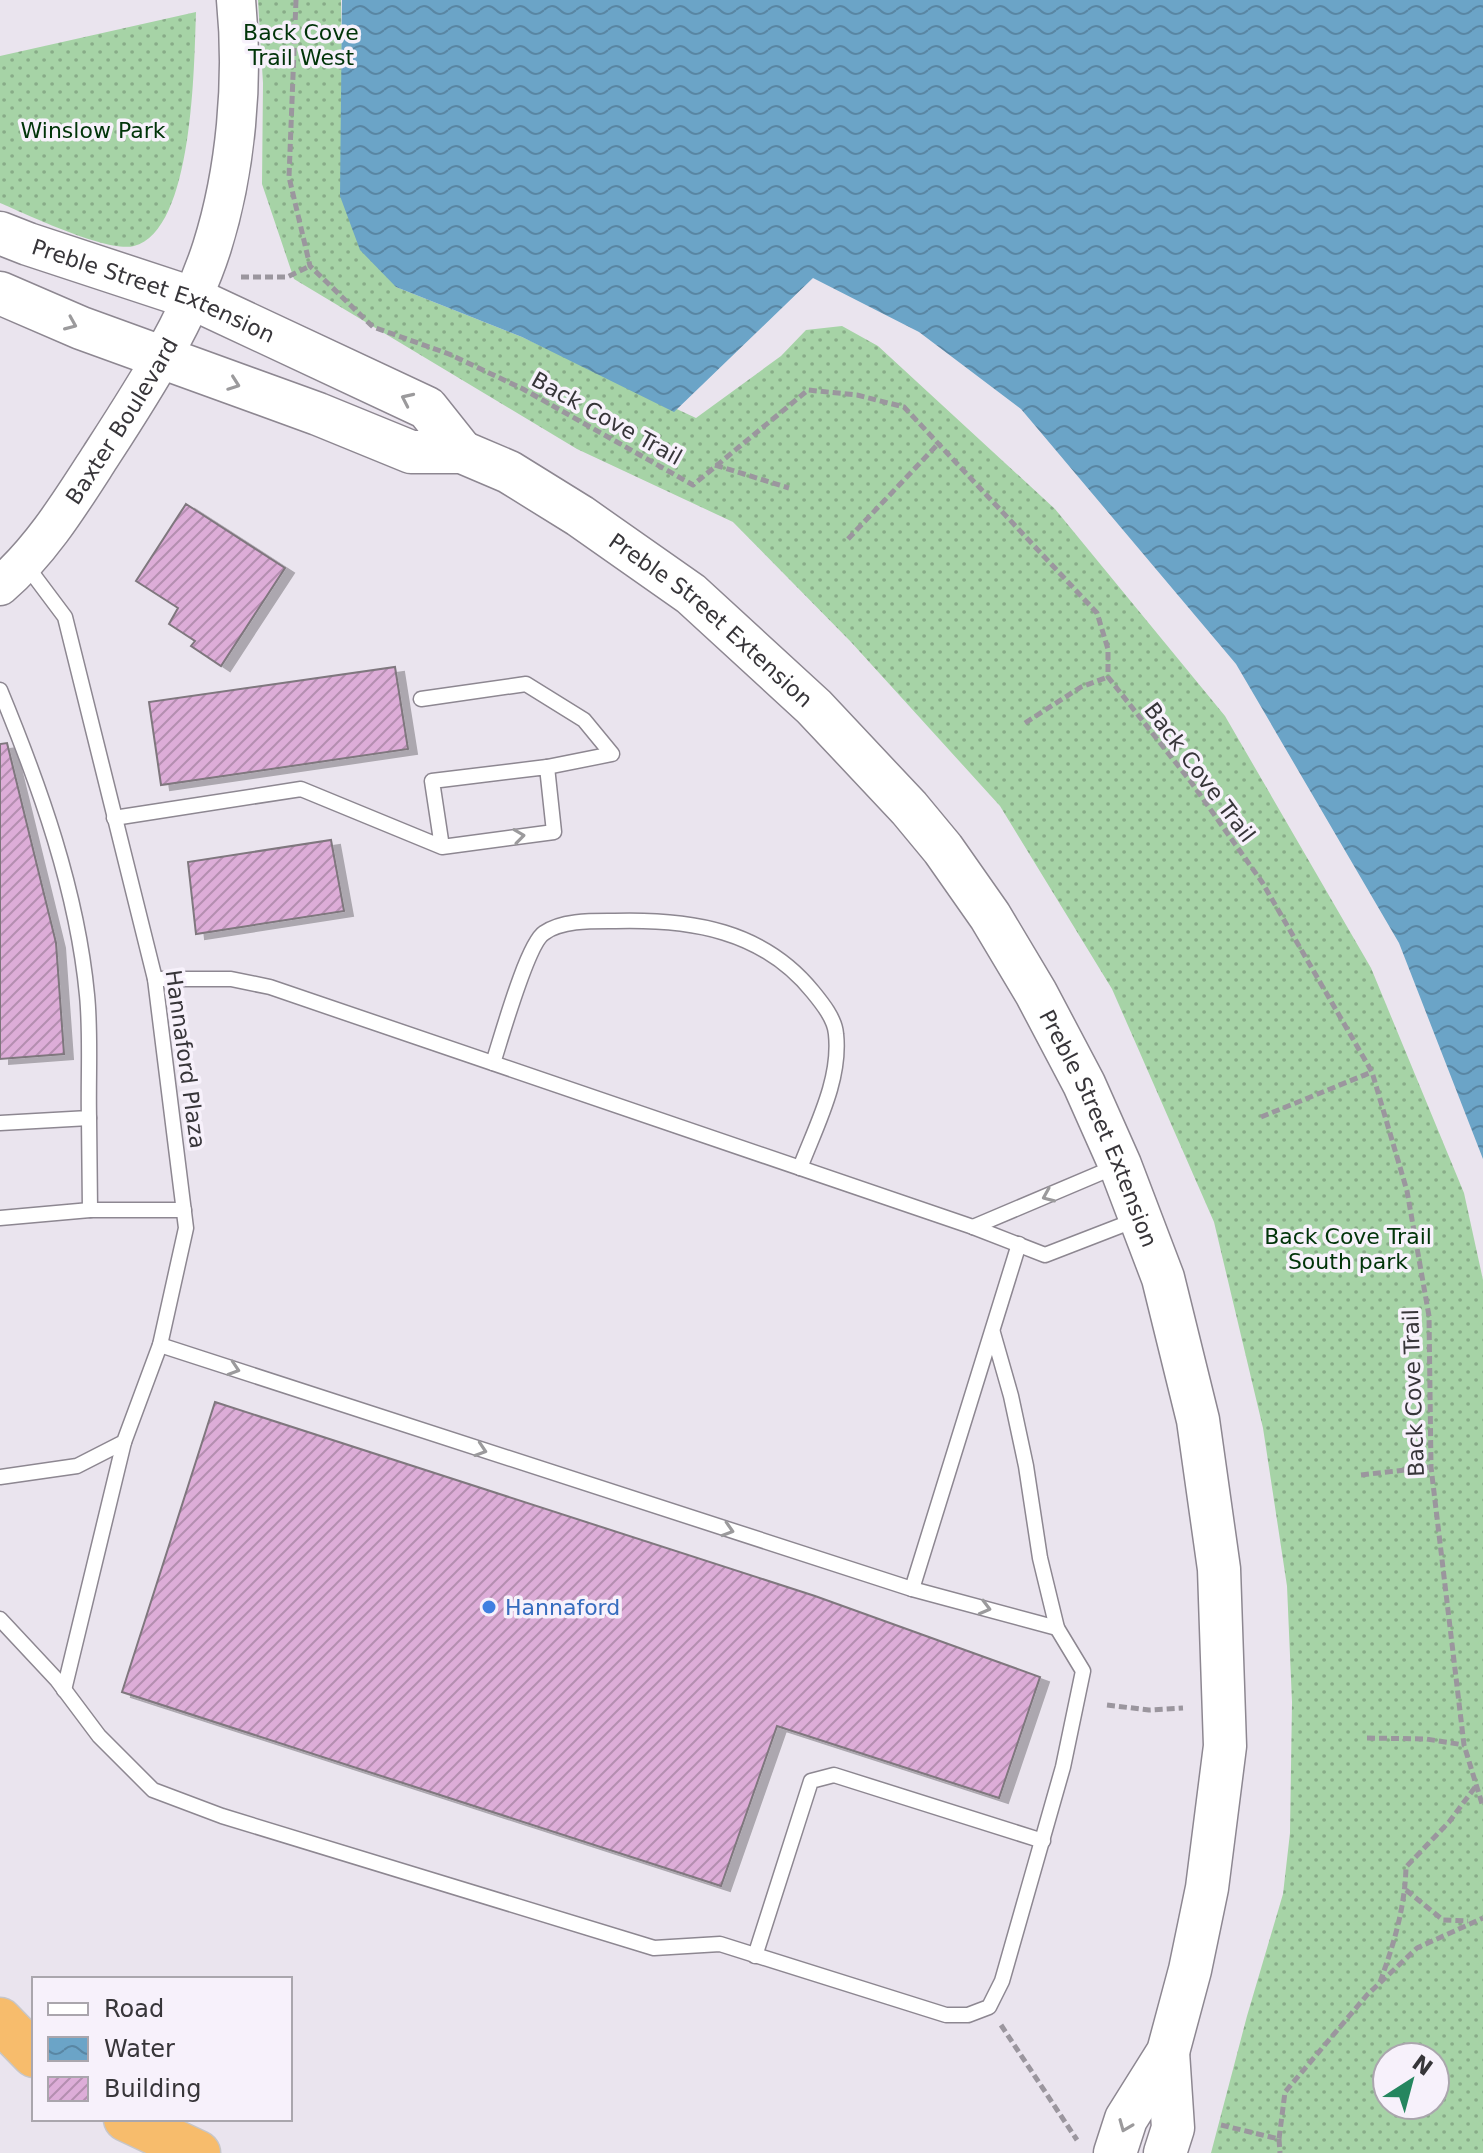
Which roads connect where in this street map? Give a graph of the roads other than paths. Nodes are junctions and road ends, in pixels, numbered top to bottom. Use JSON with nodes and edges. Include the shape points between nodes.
{"nodes":[{"id":1,"x":236,"y":0,"type":"edge"},
{"id":2,"x":0,"y":233,"type":"edge"},
{"id":3,"x":0,"y":293,"type":"edge"},
{"id":4,"x":192,"y":298,"type":"junction"},
{"id":5,"x":160,"y":358,"type":"junction"},
{"id":6,"x":462,"y":452,"type":"junction"},
{"id":7,"x":13,"y":575,"type":"edge"},
{"id":8,"x":0,"y":690,"type":"edge"},
{"id":9,"x":421,"y":699,"type":"dead end"},
{"id":10,"x":547,"y":767,"type":"junction"},
{"id":11,"x":114,"y":818,"type":"junction"},
{"id":12,"x":442,"y":847,"type":"junction"},
{"id":13,"x":155,"y":979,"type":"junction"},
{"id":14,"x":493,"y":1063,"type":"junction"},
{"id":15,"x":89,"y":1118,"type":"junction"},
{"id":16,"x":0,"y":1123,"type":"edge"},
{"id":17,"x":1120,"y":1165,"type":"junction"},
{"id":18,"x":800,"y":1168,"type":"junction"},
{"id":19,"x":90,"y":1210,"type":"junction"},
{"id":20,"x":184,"y":1210,"type":"junction"},
{"id":21,"x":0,"y":1218,"type":"edge"},
{"id":22,"x":1140,"y":1218,"type":"junction"},
{"id":23,"x":973,"y":1227,"type":"junction"},
{"id":24,"x":1019,"y":1244,"type":"junction"},
{"id":25,"x":993,"y":1333,"type":"junction"},
{"id":26,"x":160,"y":1345,"type":"junction"},
{"id":27,"x":124,"y":1442,"type":"junction"},
{"id":28,"x":0,"y":1477,"type":"edge"},
{"id":29,"x":912,"y":1589,"type":"junction"},
{"id":30,"x":0,"y":1619,"type":"edge"},
{"id":31,"x":1057,"y":1628,"type":"junction"},
{"id":32,"x":64,"y":1690,"type":"junction"},
{"id":33,"x":1043,"y":1841,"type":"junction"},
{"id":34,"x":755,"y":1956,"type":"junction"},
{"id":35,"x":0,"y":2020,"type":"edge"},
{"id":36,"x":1168,"y":2052,"type":"junction"},
{"id":37,"x":32,"y":2053,"type":"edge"},
{"id":38,"x":130,"y":2121,"type":"edge"},
{"id":39,"x":1098,"y":2150,"type":"edge"},
{"id":40,"x":198,"y":2153,"type":"edge"},
{"id":41,"x":1165,"y":2153,"type":"edge"}],
"edges":[{"from":1,"to":4,"type":"street","name":"Baxter Boulevard","via":[[232,149],[222,212]]},
{"from":2,"to":4,"type":"main road","name":"Preble Street Extension"},
{"from":3,"to":5,"type":"main road","name":"Preble Street Extension","one_way":true},
{"from":4,"to":5,"type":"street","name":"Baxter Boulevard"},
{"from":6,"to":4,"type":"main road","name":"Preble Street Extension","one_way":true,"via":[[427,408]]},
{"from":5,"to":6,"type":"main road","name":"Preble Street Extension","one_way":true,"via":[[411,452]]},
{"from":5,"to":7,"type":"street","name":"Baxter Boulevard","via":[[88,477]]},
{"from":6,"to":17,"type":"main road","name":"Preble Street Extension","via":[[509,472],[580,516],[691,594],[814,707],[909,808],[962,876],[1036,993]]},
{"from":7,"to":11,"type":"lane","name":"Hannaford Plaza","via":[[65,617]]},
{"from":8,"to":15,"type":"lane","via":[[34,773],[70,899],[87,995]]},
{"from":9,"to":10,"type":"lane","via":[[526,684],[584,720],[612,754]]},
{"from":12,"to":10,"type":"lane","one_way":true,"via":[[554,832]]},
{"from":10,"to":12,"type":"lane","via":[[432,781]]},
{"from":11,"to":12,"type":"lane","via":[[301,789]]},
{"from":11,"to":13,"type":"lane","name":"Hannaford Plaza"},
{"from":13,"to":14,"type":"lane","via":[[231,979],[270,987]]},
{"from":13,"to":20,"type":"lane","name":"Hannaford Plaza"},
{"from":14,"to":18,"type":"lane"},
{"from":14,"to":18,"type":"lane","via":[[541,935],[557,926],[599,921],[678,922],[717,930],[775,954],[824,1004],[836,1031],[831,1089]]},
{"from":15,"to":16,"type":"lane"},
{"from":15,"to":19,"type":"lane"},
{"from":17,"to":22,"type":"main road","name":"Preble Street Extension"},
{"from":17,"to":23,"type":"lane","one_way":true},
{"from":18,"to":23,"type":"lane"},
{"from":19,"to":20,"type":"lane"},
{"from":19,"to":21,"type":"lane"},
{"from":20,"to":26,"type":"lane","name":"Hannaford Plaza","via":[[186,1228]]},
{"from":22,"to":24,"type":"lane","via":[[1045,1255]]},
{"from":22,"to":36,"type":"main road","name":"Preble Street Extension","via":[[1163,1278],[1195,1406],[1222,1608],[1225,1746],[1218,1807],[1196,1943]]},
{"from":23,"to":24,"type":"lane"},
{"from":24,"to":25,"type":"lane"},
{"from":25,"to":29,"type":"lane"},
{"from":25,"to":31,"type":"lane","via":[[1011,1396]]},
{"from":26,"to":27,"type":"lane","name":"Hannaford Plaza"},
{"from":26,"to":29,"type":"lane","one_way":true},
{"from":27,"to":28,"type":"lane","via":[[77,1466]]},
{"from":27,"to":32,"type":"lane","name":"Hannaford Plaza"},
{"from":29,"to":31,"type":"lane","one_way":true},
{"from":30,"to":32,"type":"lane"},
{"from":31,"to":33,"type":"lane","via":[[1083,1671]]},
{"from":32,"to":34,"type":"lane","via":[[99,1736],[153,1790],[222,1816],[654,1948],[720,1944]]},
{"from":33,"to":34,"type":"lane","via":[[1002,1981],[989,2007],[968,2015],[946,2015]]},
{"from":33,"to":34,"type":"lane","via":[[834,1775],[811,1781]]},
{"from":35,"to":37,"type":"highway"},
{"from":36,"to":39,"type":"main road","name":"Preble Street Extension","one_way":true,"via":[[1126,2119]]},
{"from":36,"to":41,"type":"main road","name":"Preble Street Extension","via":[[1173,2128]]},
{"from":38,"to":40,"type":"highway"}]}
